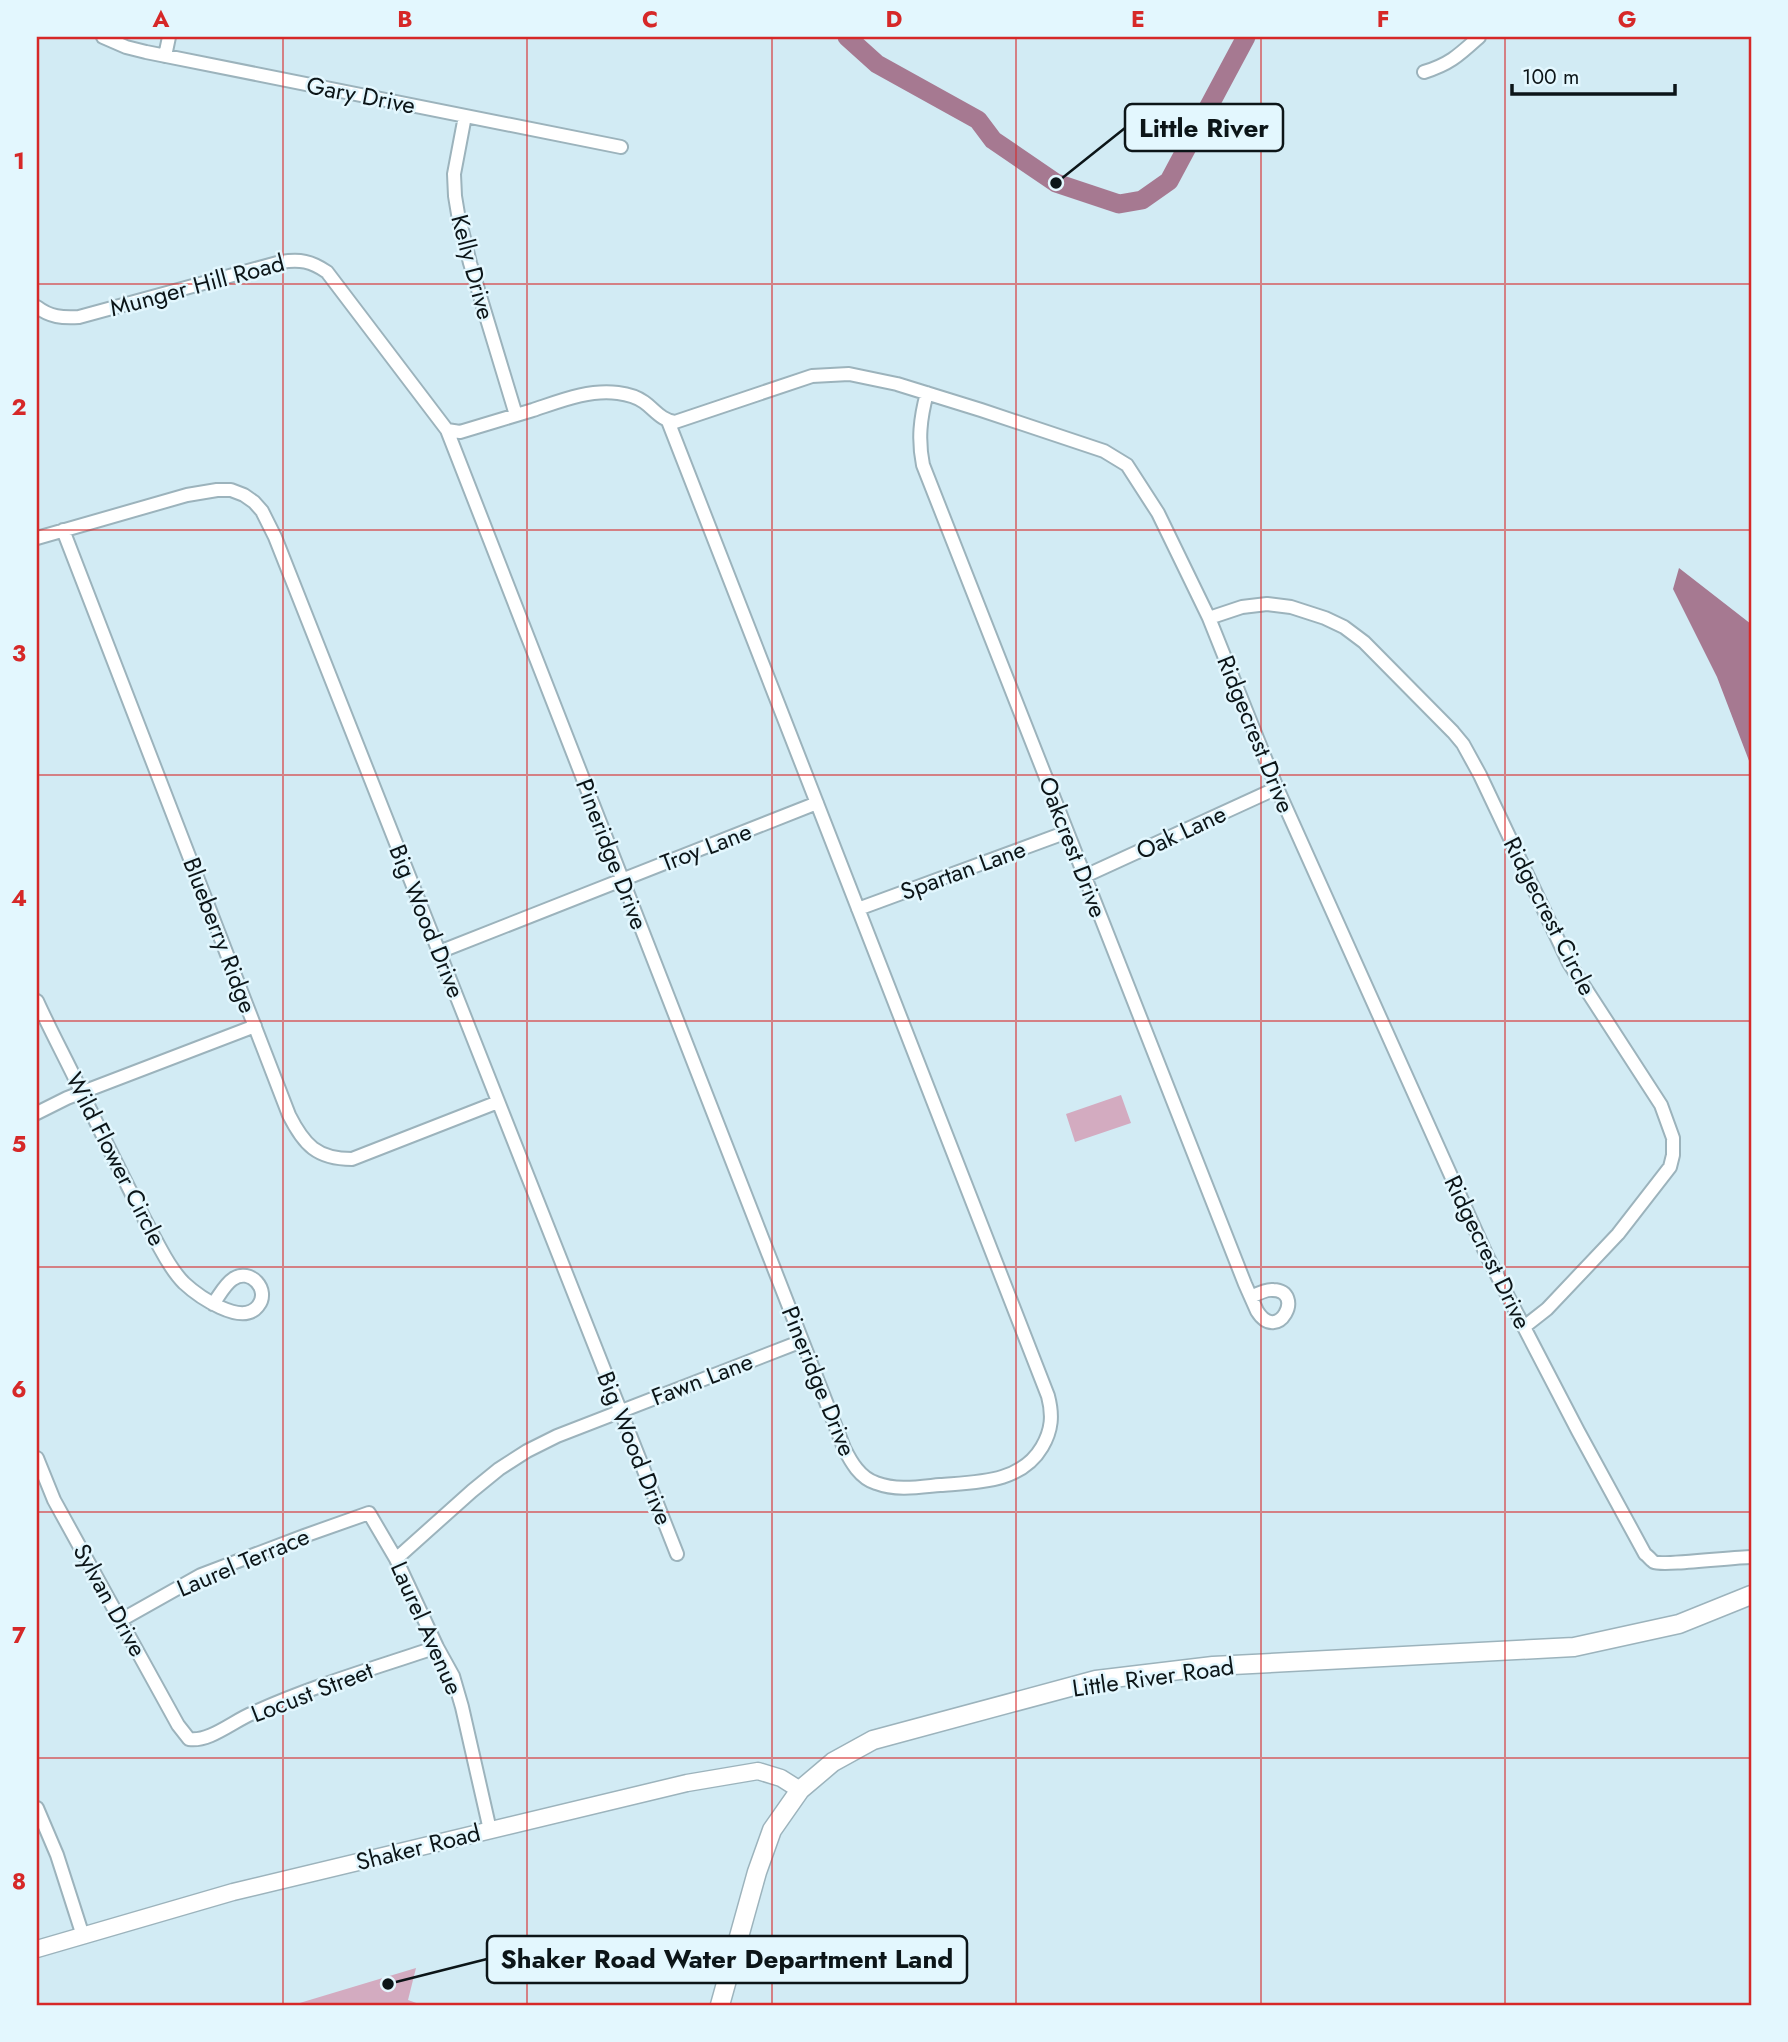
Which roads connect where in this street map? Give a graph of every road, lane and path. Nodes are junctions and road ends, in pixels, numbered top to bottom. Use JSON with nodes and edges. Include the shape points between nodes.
{"nodes":[{"id":1,"x":103,"y":37,"type":"edge"},
{"id":2,"x":169,"y":37,"type":"edge"},
{"id":3,"x":1479,"y":37,"type":"edge"},
{"id":4,"x":165,"y":56,"type":"junction"},
{"id":5,"x":1424,"y":72,"type":"dead end"},
{"id":6,"x":464,"y":116,"type":"junction"},
{"id":7,"x":621,"y":147,"type":"dead end"},
{"id":8,"x":37,"y":307,"type":"edge"},
{"id":9,"x":927,"y":393,"type":"junction"},
{"id":10,"x":516,"y":415,"type":"junction"},
{"id":11,"x":668,"y":421,"type":"junction"},
{"id":12,"x":447,"y":430,"type":"junction"},
{"id":13,"x":63,"y":530,"type":"junction"},
{"id":14,"x":37,"y":538,"type":"edge"},
{"id":15,"x":1209,"y":618,"type":"junction"},
{"id":16,"x":1277,"y":789,"type":"junction"},
{"id":17,"x":817,"y":803,"type":"junction"},
{"id":18,"x":1067,"y":832,"type":"junction"},
{"id":19,"x":1084,"y":876,"type":"junction"},
{"id":20,"x":622,"y":880,"type":"junction"},
{"id":21,"x":858,"y":909,"type":"junction"},
{"id":22,"x":439,"y":952,"type":"junction"},
{"id":23,"x":37,"y":1001,"type":"edge"},
{"id":24,"x":255,"y":1026,"type":"junction"},
{"id":25,"x":82,"y":1092,"type":"junction"},
{"id":26,"x":498,"y":1101,"type":"junction"},
{"id":27,"x":37,"y":1113,"type":"edge"},
{"id":28,"x":1251,"y":1297,"type":"dead end"},
{"id":29,"x":213,"y":1304,"type":"dead end"},
{"id":30,"x":1524,"y":1327,"type":"junction"},
{"id":31,"x":802,"y":1341,"type":"junction"},
{"id":32,"x":620,"y":1410,"type":"junction"},
{"id":33,"x":37,"y":1458,"type":"edge"},
{"id":34,"x":369,"y":1513,"type":"joint"},
{"id":35,"x":677,"y":1554,"type":"dead end"},
{"id":36,"x":1751,"y":1557,"type":"edge"},
{"id":37,"x":396,"y":1559,"type":"junction"},
{"id":38,"x":1751,"y":1595,"type":"edge"},
{"id":39,"x":121,"y":1620,"type":"junction"},
{"id":40,"x":437,"y":1647,"type":"junction"},
{"id":41,"x":189,"y":1739,"type":"joint"},
{"id":42,"x":800,"y":1790,"type":"junction"},
{"id":43,"x":37,"y":1808,"type":"edge"},
{"id":44,"x":490,"y":1830,"type":"junction"},
{"id":45,"x":83,"y":1936,"type":"junction"},
{"id":46,"x":37,"y":1949,"type":"edge"},
{"id":47,"x":720,"y":2005,"type":"edge"}],
"edges":[{"from":1,"to":4,"type":"street","name":"Gary Drive"},
{"from":2,"to":4,"type":"street"},
{"from":3,"to":5,"type":"street","via":[[1445,66]]},
{"from":4,"to":6,"type":"street","name":"Gary Drive"},
{"from":6,"to":7,"type":"street","name":"Gary Drive"},
{"from":6,"to":10,"type":"street","name":"Kelly Drive","via":[[455,196]]},
{"from":8,"to":12,"type":"street","name":"Munger Hill Road","via":[[57,317],[79,317],[281,262],[308,261],[327,272]]},
{"from":9,"to":11,"type":"street","name":"Ridgecrest Drive","via":[[849,374],[812,376],[697,416]]},
{"from":9,"to":15,"type":"street","name":"Ridgecrest Drive","via":[[1104,452],[1127,465],[1158,513]]},
{"from":9,"to":18,"type":"street","name":"Oakcrest Drive","via":[[920,425],[923,465]]},
{"from":10,"to":11,"type":"street","via":[[588,394],[618,393],[643,401]]},
{"from":10,"to":12,"type":"street","via":[[460,432]]},
{"from":11,"to":17,"type":"street","name":"Pineridge Drive"},
{"from":12,"to":20,"type":"street","name":"Pineridge Drive"},
{"from":13,"to":14,"type":"street","name":"Big Wood Drive"},
{"from":13,"to":22,"type":"street","name":"Big Wood Drive","via":[[202,491],[231,490],[262,510]]},
{"from":13,"to":24,"type":"street","name":"Blueberry Ridge"},
{"from":15,"to":16,"type":"street","name":"Ridgecrest Drive"},
{"from":15,"to":30,"type":"street","name":"Ridgecrest Circle","via":[[1267,604],[1325,618],[1364,642],[1443,720],[1480,775],[1569,963],[1661,1105],[1673,1138],[1670,1167],[1618,1234]]},
{"from":16,"to":19,"type":"street","name":"Oak Lane"},
{"from":16,"to":30,"type":"street","name":"Ridgecrest Drive","via":[[1465,1209]]},
{"from":17,"to":20,"type":"street","name":"Troy Lane"},
{"from":17,"to":21,"type":"street","name":"Pineridge Drive"},
{"from":18,"to":19,"type":"street","name":"Oakcrest Drive"},
{"from":18,"to":21,"type":"street","name":"Spartan Lane"},
{"from":19,"to":28,"type":"street","name":"Oakcrest Drive"},
{"from":20,"to":22,"type":"street","name":"Troy Lane"},
{"from":20,"to":31,"type":"street","name":"Pineridge Drive"},
{"from":21,"to":31,"type":"street","name":"Pineridge Drive","via":[[1048,1396],[1052,1413],[1049,1435],[1029,1463],[1004,1477],[901,1488],[875,1483],[859,1472],[844,1448]]},
{"from":22,"to":26,"type":"street","name":"Big Wood Drive"},
{"from":23,"to":25,"type":"street","name":"Wild Flower Circle"},
{"from":24,"to":25,"type":"street"},
{"from":24,"to":26,"type":"street","name":"Blueberry Ridge","via":[[297,1129],[317,1152],[329,1158],[365,1155]]},
{"from":25,"to":27,"type":"street"},
{"from":25,"to":29,"type":"street","name":"Wild Flower Circle","via":[[166,1260],[183,1282]]},
{"from":26,"to":32,"type":"street","name":"Big Wood Drive"},
{"from":30,"to":36,"type":"street","name":"Ridgecrest Drive","via":[[1645,1553],[1663,1564]]},
{"from":31,"to":32,"type":"street","name":"Fawn Lane"},
{"from":32,"to":35,"type":"street","name":"Big Wood Drive"},
{"from":32,"to":37,"type":"street","name":"Fawn Lane","via":[[518,1457]]},
{"from":33,"to":39,"type":"street","name":"Sylvan Drive","via":[[54,1500]]},
{"from":34,"to":37,"type":"street","name":"Laurel Avenue"},
{"from":34,"to":39,"type":"street","name":"Laurel Terrace","via":[[201,1576]]},
{"from":37,"to":40,"type":"street","name":"Laurel Avenue"},
{"from":38,"to":42,"type":"main road","name":"Little River Road","via":[[1679,1623],[1574,1647],[1213,1666],[1096,1680],[873,1740],[833,1762]]},
{"from":39,"to":41,"type":"street","name":"Sylvan Drive"},
{"from":40,"to":41,"type":"street","name":"Locust Street","via":[[302,1693],[208,1737]]},
{"from":40,"to":44,"type":"street","name":"Laurel Avenue","via":[[453,1676],[462,1707]]},
{"from":42,"to":44,"type":"street","name":"Shaker Road","via":[[769,1773],[750,1771]]},
{"from":42,"to":47,"type":"main road","name":"Little River Road","via":[[768,1840]]},
{"from":43,"to":45,"type":"street"},
{"from":44,"to":45,"type":"street","name":"Shaker Road","via":[[233,1892]]},
{"from":45,"to":46,"type":"street","name":"Shaker Road"}]}
